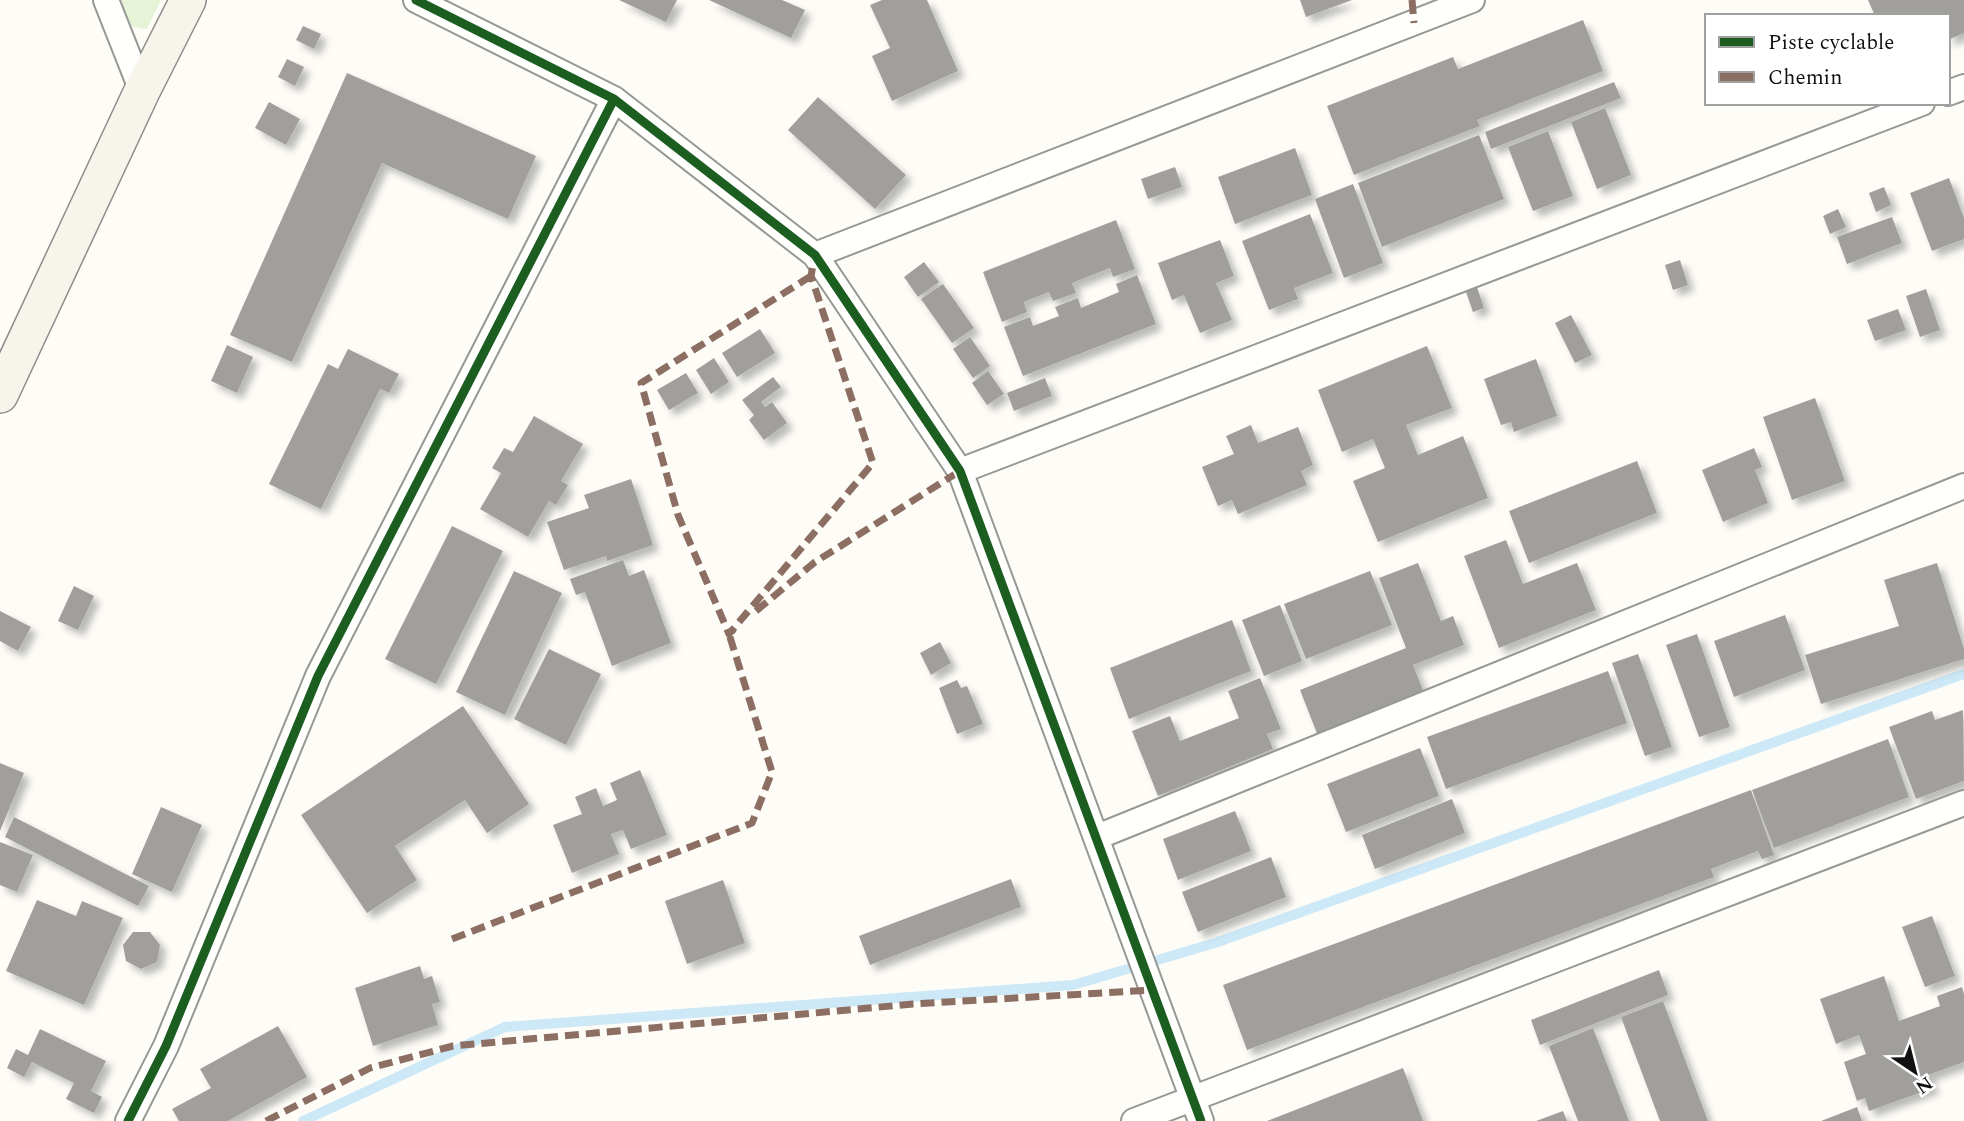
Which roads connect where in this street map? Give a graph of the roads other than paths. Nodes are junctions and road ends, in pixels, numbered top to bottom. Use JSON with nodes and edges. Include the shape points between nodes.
{"nodes":[{"id":1,"x":106,"y":0,"type":"edge"},
{"id":2,"x":188,"y":0,"type":"edge"},
{"id":3,"x":416,"y":0,"type":"edge"},
{"id":4,"x":1472,"y":0,"type":"edge"},
{"id":5,"x":142,"y":91,"type":"junction"},
{"id":6,"x":614,"y":99,"type":"junction"},
{"id":7,"x":1917,"y":105,"type":"edge"},
{"id":8,"x":815,"y":255,"type":"junction"},
{"id":9,"x":0,"y":395,"type":"edge"},
{"id":10,"x":960,"y":471,"type":"junction"},
{"id":11,"x":1964,"y":485,"type":"edge"},
{"id":12,"x":1964,"y":803,"type":"edge"},
{"id":13,"x":1097,"y":837,"type":"junction"},
{"id":14,"x":1197,"y":1110,"type":"edge"},
{"id":15,"x":128,"y":1121,"type":"edge"},
{"id":16,"x":1134,"y":1121,"type":"edge"}],
"edges":[{"from":1,"to":5,"type":"street"},
{"from":2,"to":5,"type":"main road"},
{"from":3,"to":6,"type":"street"},
{"from":4,"to":8,"type":"street"},
{"from":5,"to":9,"type":"main road"},
{"from":6,"to":8,"type":"street"},
{"from":6,"to":15,"type":"street","via":[[318,676],[166,1046]]},
{"from":7,"to":10,"type":"street"},
{"from":8,"to":10,"type":"street"},
{"from":10,"to":13,"type":"street"},
{"from":11,"to":13,"type":"street"},
{"from":12,"to":14,"type":"street"},
{"from":13,"to":14,"type":"street"},
{"from":14,"to":16,"type":"street"}]}
